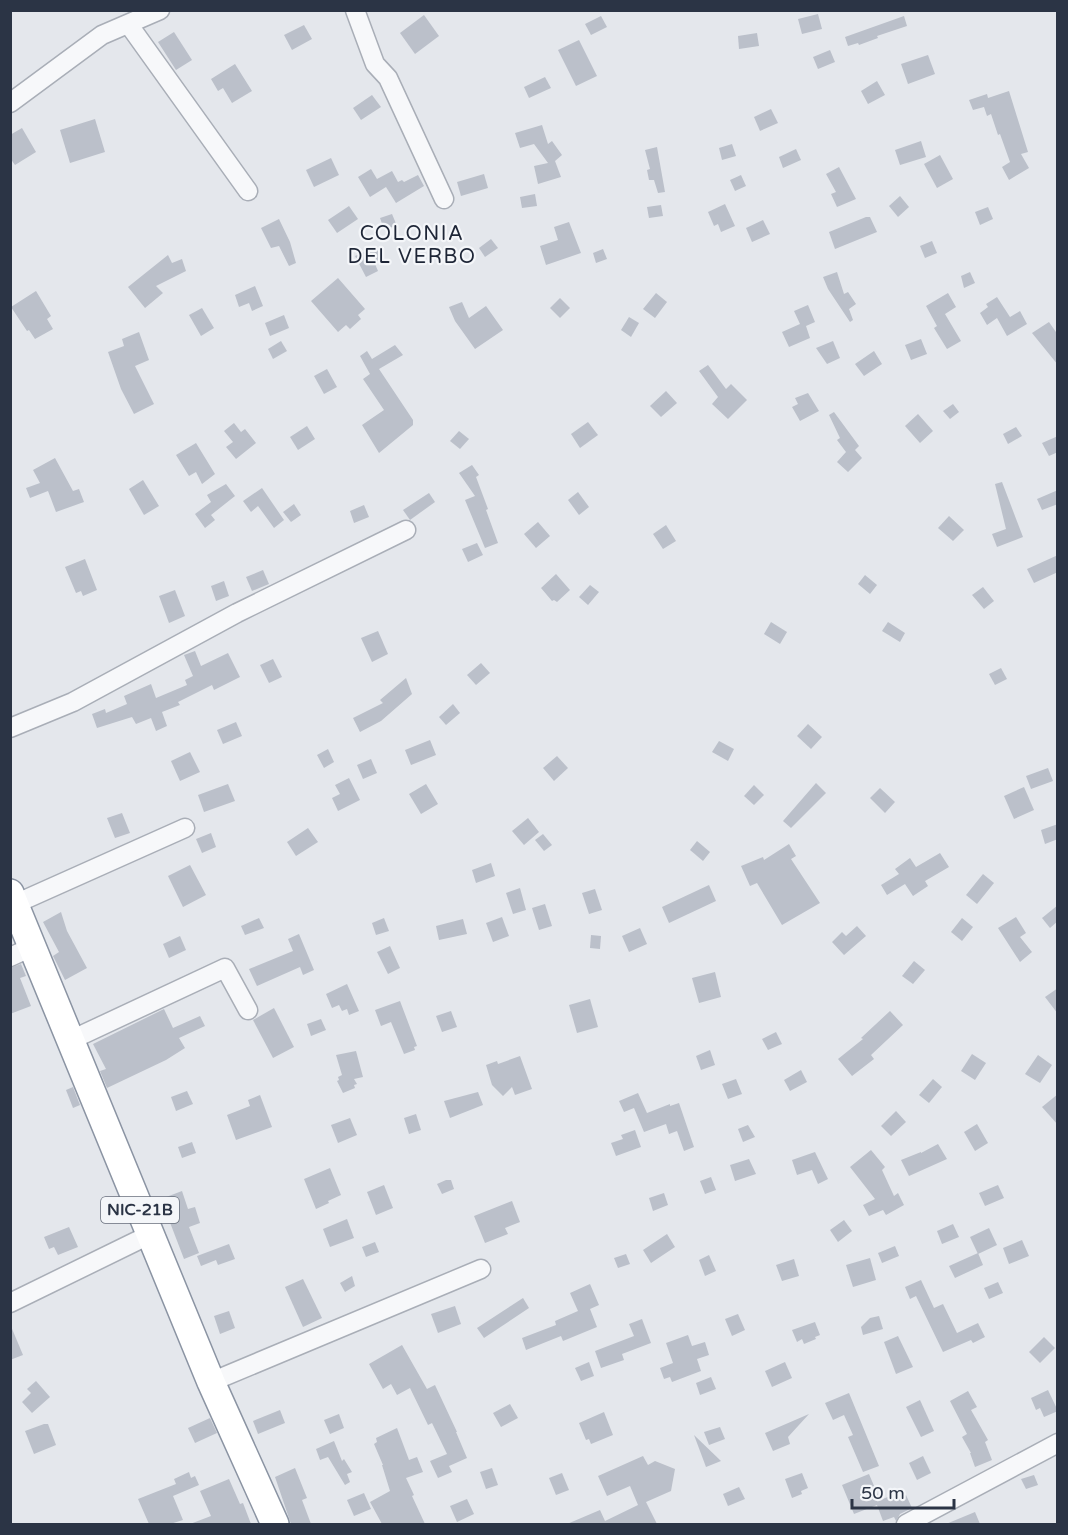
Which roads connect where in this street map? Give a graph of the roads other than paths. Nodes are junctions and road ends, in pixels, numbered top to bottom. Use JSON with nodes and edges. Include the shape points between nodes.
{"nodes":[{"id":1,"x":160,"y":10,"type":"edge"},
{"id":2,"x":355,"y":10,"type":"edge"},
{"id":3,"x":129,"y":25,"type":"junction"},
{"id":4,"x":10,"y":103,"type":"edge"},
{"id":5,"x":248,"y":191,"type":"dead end"},
{"id":6,"x":444,"y":199,"type":"dead end"},
{"id":7,"x":406,"y":530,"type":"dead end"},
{"id":8,"x":10,"y":728,"type":"edge"},
{"id":9,"x":185,"y":828,"type":"dead end"},
{"id":10,"x":13,"y":898,"type":"edge"},
{"id":11,"x":21,"y":952,"type":"edge"},
{"id":12,"x":248,"y":1010,"type":"dead end"},
{"id":13,"x":71,"y":1040,"type":"junction"},
{"id":14,"x":149,"y":1235,"type":"junction"},
{"id":15,"x":481,"y":1269,"type":"dead end"},
{"id":16,"x":10,"y":1303,"type":"edge"},
{"id":17,"x":211,"y":1382,"type":"junction"},
{"id":18,"x":1058,"y":1443,"type":"edge"},
{"id":19,"x":275,"y":1524,"type":"edge"},
{"id":20,"x":906,"y":1524,"type":"edge"}],
"edges":[{"from":1,"to":3,"type":"street"},
{"from":2,"to":6,"type":"street","via":[[375,64],[388,78]]},
{"from":3,"to":4,"type":"street","via":[[102,35]]},
{"from":3,"to":5,"type":"street"},
{"from":7,"to":8,"type":"street","via":[[237,613],[74,702]]},
{"from":9,"to":10,"type":"street"},
{"from":10,"to":11,"type":"highway","number":"NIC-21B"},
{"from":11,"to":13,"type":"highway","number":"NIC-21B"},
{"from":12,"to":13,"type":"street","via":[[225,968]]},
{"from":13,"to":14,"type":"highway","number":"NIC-21B"},
{"from":14,"to":16,"type":"street"},
{"from":14,"to":17,"type":"highway","number":"NIC-21B"},
{"from":15,"to":17,"type":"street"},
{"from":17,"to":19,"type":"highway","number":"NIC-21B"},
{"from":18,"to":20,"type":"street"}]}
